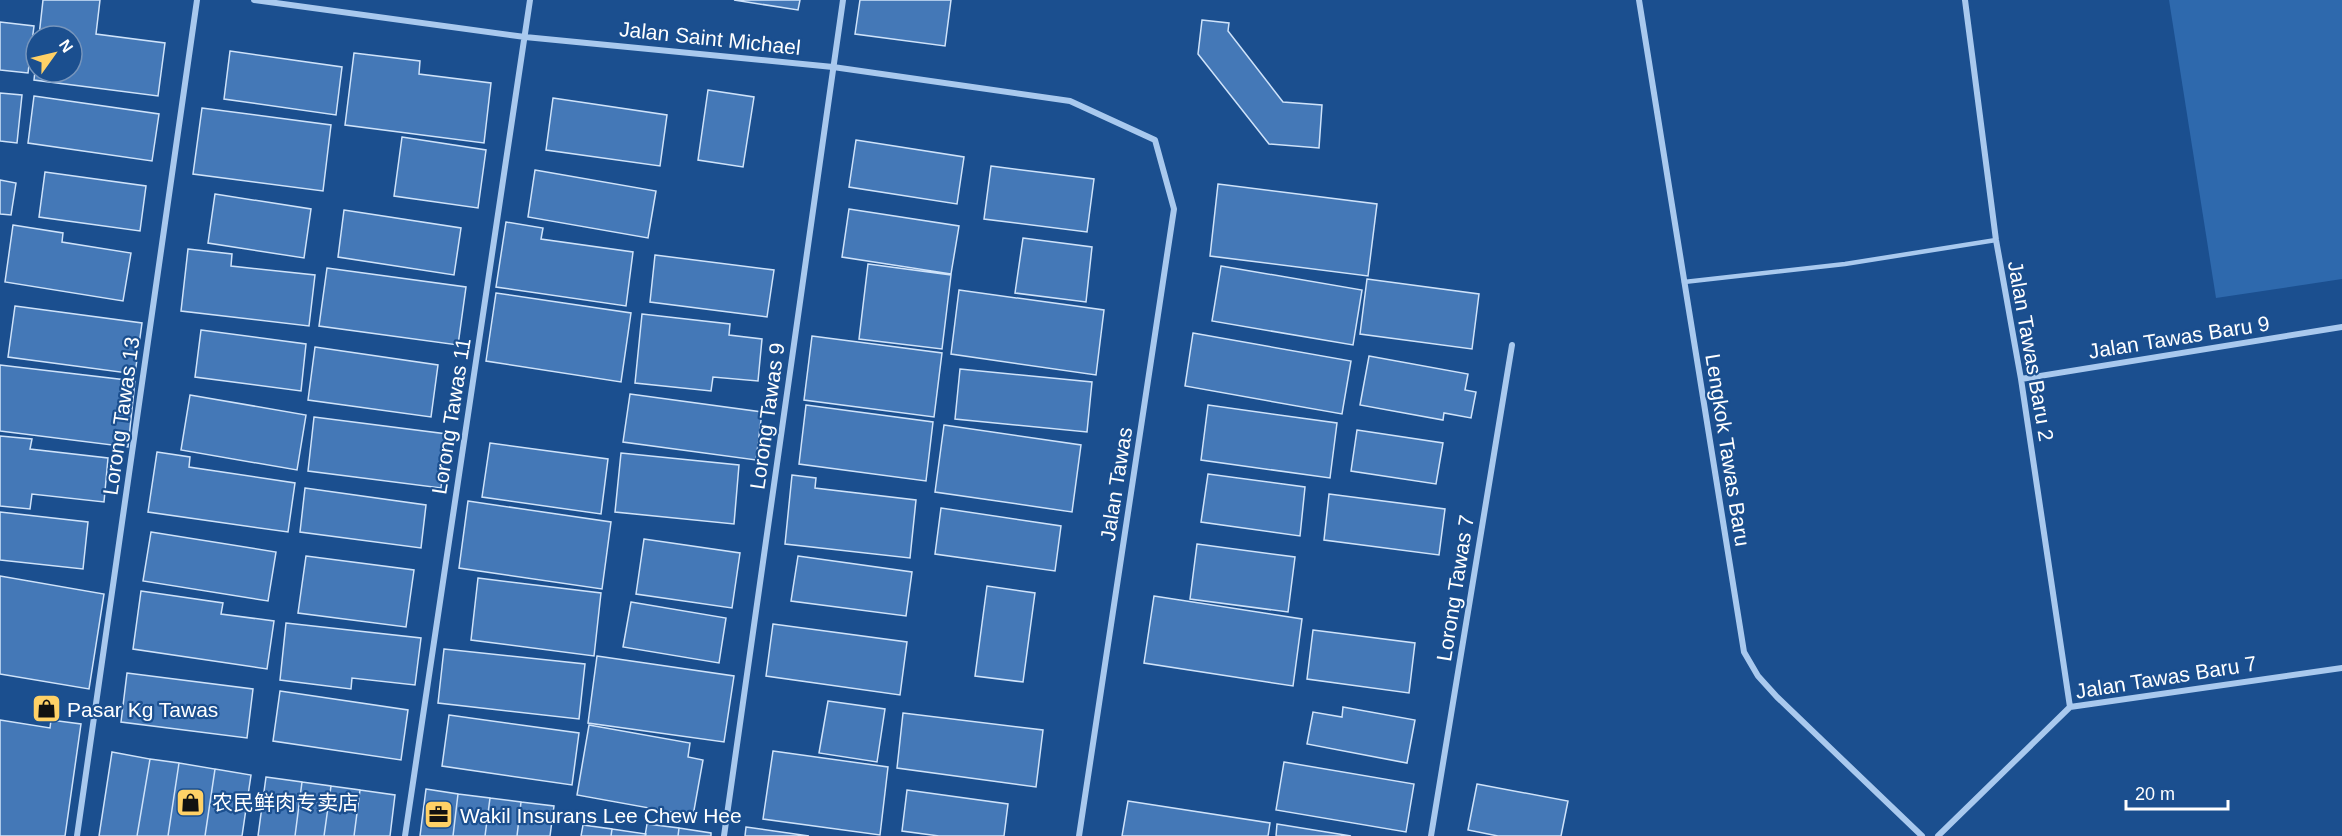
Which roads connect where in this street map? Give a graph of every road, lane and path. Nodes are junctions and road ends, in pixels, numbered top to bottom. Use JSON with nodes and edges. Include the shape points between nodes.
{"nodes":[{"id":1,"x":197,"y":0,"type":"edge"},
{"id":2,"x":254,"y":0,"type":"edge"},
{"id":3,"x":530,"y":0,"type":"edge"},
{"id":4,"x":843,"y":0,"type":"edge"},
{"id":5,"x":1639,"y":0,"type":"edge"},
{"id":6,"x":1965,"y":0,"type":"edge"},
{"id":7,"x":525,"y":37,"type":"junction"},
{"id":8,"x":833,"y":67,"type":"junction"},
{"id":9,"x":1155,"y":140,"type":"joint"},
{"id":10,"x":1996,"y":240,"type":"junction"},
{"id":11,"x":1684,"y":282,"type":"junction"},
{"id":12,"x":2342,"y":327,"type":"edge"},
{"id":13,"x":1512,"y":345,"type":"dead end"},
{"id":14,"x":2021,"y":379,"type":"junction"},
{"id":15,"x":2342,"y":668,"type":"edge"},
{"id":16,"x":2070,"y":707,"type":"junction"},
{"id":17,"x":77,"y":836,"type":"edge"},
{"id":18,"x":405,"y":836,"type":"edge"},
{"id":19,"x":724,"y":836,"type":"edge"},
{"id":20,"x":1079,"y":836,"type":"edge"},
{"id":21,"x":1431,"y":836,"type":"edge"},
{"id":22,"x":1922,"y":836,"type":"edge"},
{"id":23,"x":1938,"y":836,"type":"edge"}],
"edges":[{"from":1,"to":17,"type":"street","name":"Lorong Tawas 13"},
{"from":2,"to":7,"type":"street","name":"Jalan Saint Michael"},
{"from":3,"to":7,"type":"street","name":"Lorong Tawas 11"},
{"from":4,"to":8,"type":"street","name":"Lorong Tawas 9"},
{"from":5,"to":11,"type":"street","name":"Lengkok Tawas Baru"},
{"from":6,"to":10,"type":"street","name":"Jalan Tawas Baru 2"},
{"from":7,"to":8,"type":"street","name":"Jalan Saint Michael"},
{"from":7,"to":18,"type":"street","name":"Lorong Tawas 11"},
{"from":8,"to":9,"type":"street","name":"Jalan Saint Michael","via":[[1070,101]]},
{"from":8,"to":19,"type":"street","name":"Lorong Tawas 9"},
{"from":9,"to":20,"type":"street","name":"Jalan Tawas","via":[[1174,209]]},
{"from":10,"to":11,"type":"lane","via":[[1845,264]]},
{"from":10,"to":14,"type":"street","name":"Jalan Tawas Baru 2"},
{"from":11,"to":22,"type":"street","name":"Lengkok Tawas Baru","via":[[1744,652],[1777,697]]},
{"from":12,"to":14,"type":"street","name":"Jalan Tawas Baru 9"},
{"from":13,"to":21,"type":"street","name":"Lorong Tawas 7"},
{"from":14,"to":16,"type":"street","name":"Jalan Tawas Baru 2"},
{"from":15,"to":16,"type":"street","name":"Jalan Tawas Baru 7"},
{"from":16,"to":23,"type":"street","name":"Jalan Tawas Baru 7"}]}
